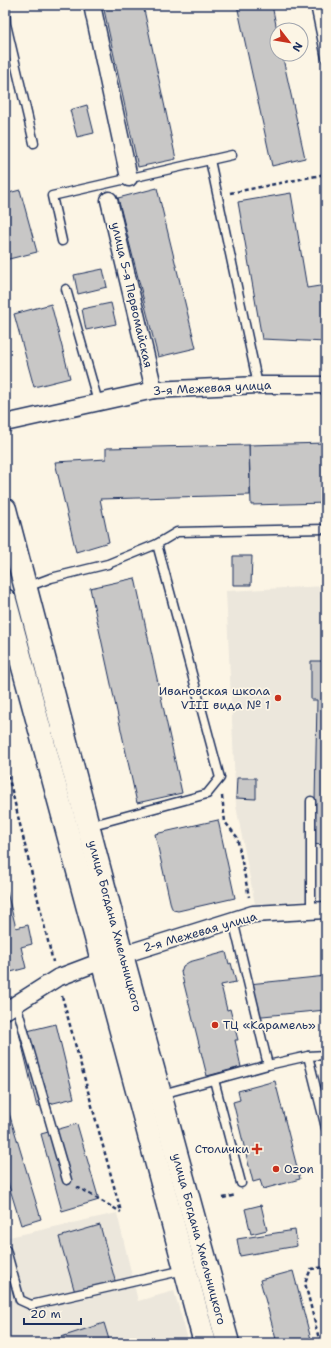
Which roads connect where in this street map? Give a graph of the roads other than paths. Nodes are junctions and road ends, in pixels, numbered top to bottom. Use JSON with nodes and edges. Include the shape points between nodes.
{"nodes":[{"id":1,"x":6,"y":5,"type":"edge"},
{"id":2,"x":92,"y":5,"type":"edge"},
{"id":3,"x":315,"y":5,"type":"edge"},
{"id":4,"x":326,"y":58,"type":"edge"},
{"id":5,"x":34,"y":143,"type":"dead end"},
{"id":6,"x":232,"y":155,"type":"dead end"},
{"id":7,"x":210,"y":160,"type":"junction"},
{"id":8,"x":129,"y":178,"type":"junction"},
{"id":9,"x":109,"y":200,"type":"dead end"},
{"id":10,"x":62,"y":241,"type":"dead end"},
{"id":11,"x":66,"y":289,"type":"dead end"},
{"id":12,"x":258,"y":385,"type":"junction"},
{"id":13,"x":326,"y":385,"type":"edge"},
{"id":14,"x":154,"y":390,"type":"junction"},
{"id":15,"x":98,"y":402,"type":"junction"},
{"id":16,"x":5,"y":423,"type":"edge"},
{"id":17,"x":5,"y":509,"type":"edge"},
{"id":18,"x":326,"y":529,"type":"edge"},
{"id":19,"x":157,"y":544,"type":"junction"},
{"id":20,"x":26,"y":588,"type":"junction"},
{"id":21,"x":5,"y":600,"type":"edge"},
{"id":22,"x":311,"y":801,"type":"dead end"},
{"id":23,"x":89,"y":826,"type":"junction"},
{"id":24,"x":319,"y":910,"type":"edge"},
{"id":25,"x":233,"y":920,"type":"junction"},
{"id":26,"x":112,"y":958,"type":"junction"},
{"id":27,"x":10,"y":1007,"type":"edge"},
{"id":28,"x":326,"y":1055,"type":"edge"},
{"id":29,"x":308,"y":1056,"type":"junction"},
{"id":30,"x":268,"y":1065,"type":"junction"},
{"id":31,"x":214,"y":1080,"type":"junction"},
{"id":32,"x":159,"y":1095,"type":"junction"},
{"id":33,"x":326,"y":1128,"type":"edge"},
{"id":34,"x":66,"y":1180,"type":"road end"},
{"id":35,"x":242,"y":1183,"type":"dead end"},
{"id":36,"x":6,"y":1250,"type":"dead end"},
{"id":37,"x":185,"y":1269,"type":"junction"},
{"id":38,"x":205,"y":1343,"type":"edge"},
{"id":39,"x":228,"y":1343,"type":"edge"}],
"edges":[{"from":1,"to":5,"type":"lane","via":[[6,24]]},
{"from":2,"to":8,"type":"street"},
{"from":3,"to":4,"type":"lane"},
{"from":6,"to":7,"type":"lane"},
{"from":7,"to":8,"type":"lane"},
{"from":7,"to":12,"type":"lane"},
{"from":8,"to":10,"type":"lane","via":[[52,196]]},
{"from":9,"to":14,"type":"street","name":"улица 5-я Первомайская"},
{"from":11,"to":15,"type":"lane"},
{"from":12,"to":13,"type":"street","name":"3-я Межевая улица"},
{"from":12,"to":14,"type":"street","name":"3-я Межевая улица"},
{"from":14,"to":15,"type":"street","name":"3-я Межевая улица"},
{"from":15,"to":16,"type":"street","name":"3-я Межевая улица"},
{"from":17,"to":20,"type":"main road","name":"улица Богдана Хмельницкого"},
{"from":18,"to":19,"type":"lane","via":[[177,532]]},
{"from":19,"to":20,"type":"lane","via":[[108,564],[52,578]]},
{"from":19,"to":23,"type":"lane","via":[[220,778],[207,794]]},
{"from":20,"to":23,"type":"main road","name":"улица Богдана Хмельницкого"},
{"from":21,"to":26,"type":"main road","name":"улица Богдана Хмельницкого"},
{"from":22,"to":24,"type":"lane"},
{"from":23,"to":26,"type":"main road","name":"улица Богдана Хмельницкого"},
{"from":24,"to":25,"type":"street","name":"2-я Межевая улица","via":[[253,914]]},
{"from":25,"to":26,"type":"street","name":"2-я Межевая улица"},
{"from":25,"to":30,"type":"lane"},
{"from":26,"to":27,"type":"street","name":"2-я Межевая улица","via":[[58,978]]},
{"from":26,"to":32,"type":"main road","name":"улица Богдана Хмельницкого"},
{"from":26,"to":37,"type":"main road","name":"улица Богдана Хмельницкого"},
{"from":27,"to":34,"type":"lane"},
{"from":28,"to":29,"type":"lane"},
{"from":29,"to":30,"type":"lane"},
{"from":29,"to":33,"type":"lane"},
{"from":30,"to":31,"type":"lane"},
{"from":31,"to":32,"type":"lane"},
{"from":31,"to":35,"type":"lane"},
{"from":32,"to":39,"type":"main road","name":"улица Богдана Хмельницкого"},
{"from":36,"to":37,"type":"lane","via":[[20,1300],[30,1305]]},
{"from":37,"to":38,"type":"main road","name":"улица Богдана Хмельницкого"}]}
